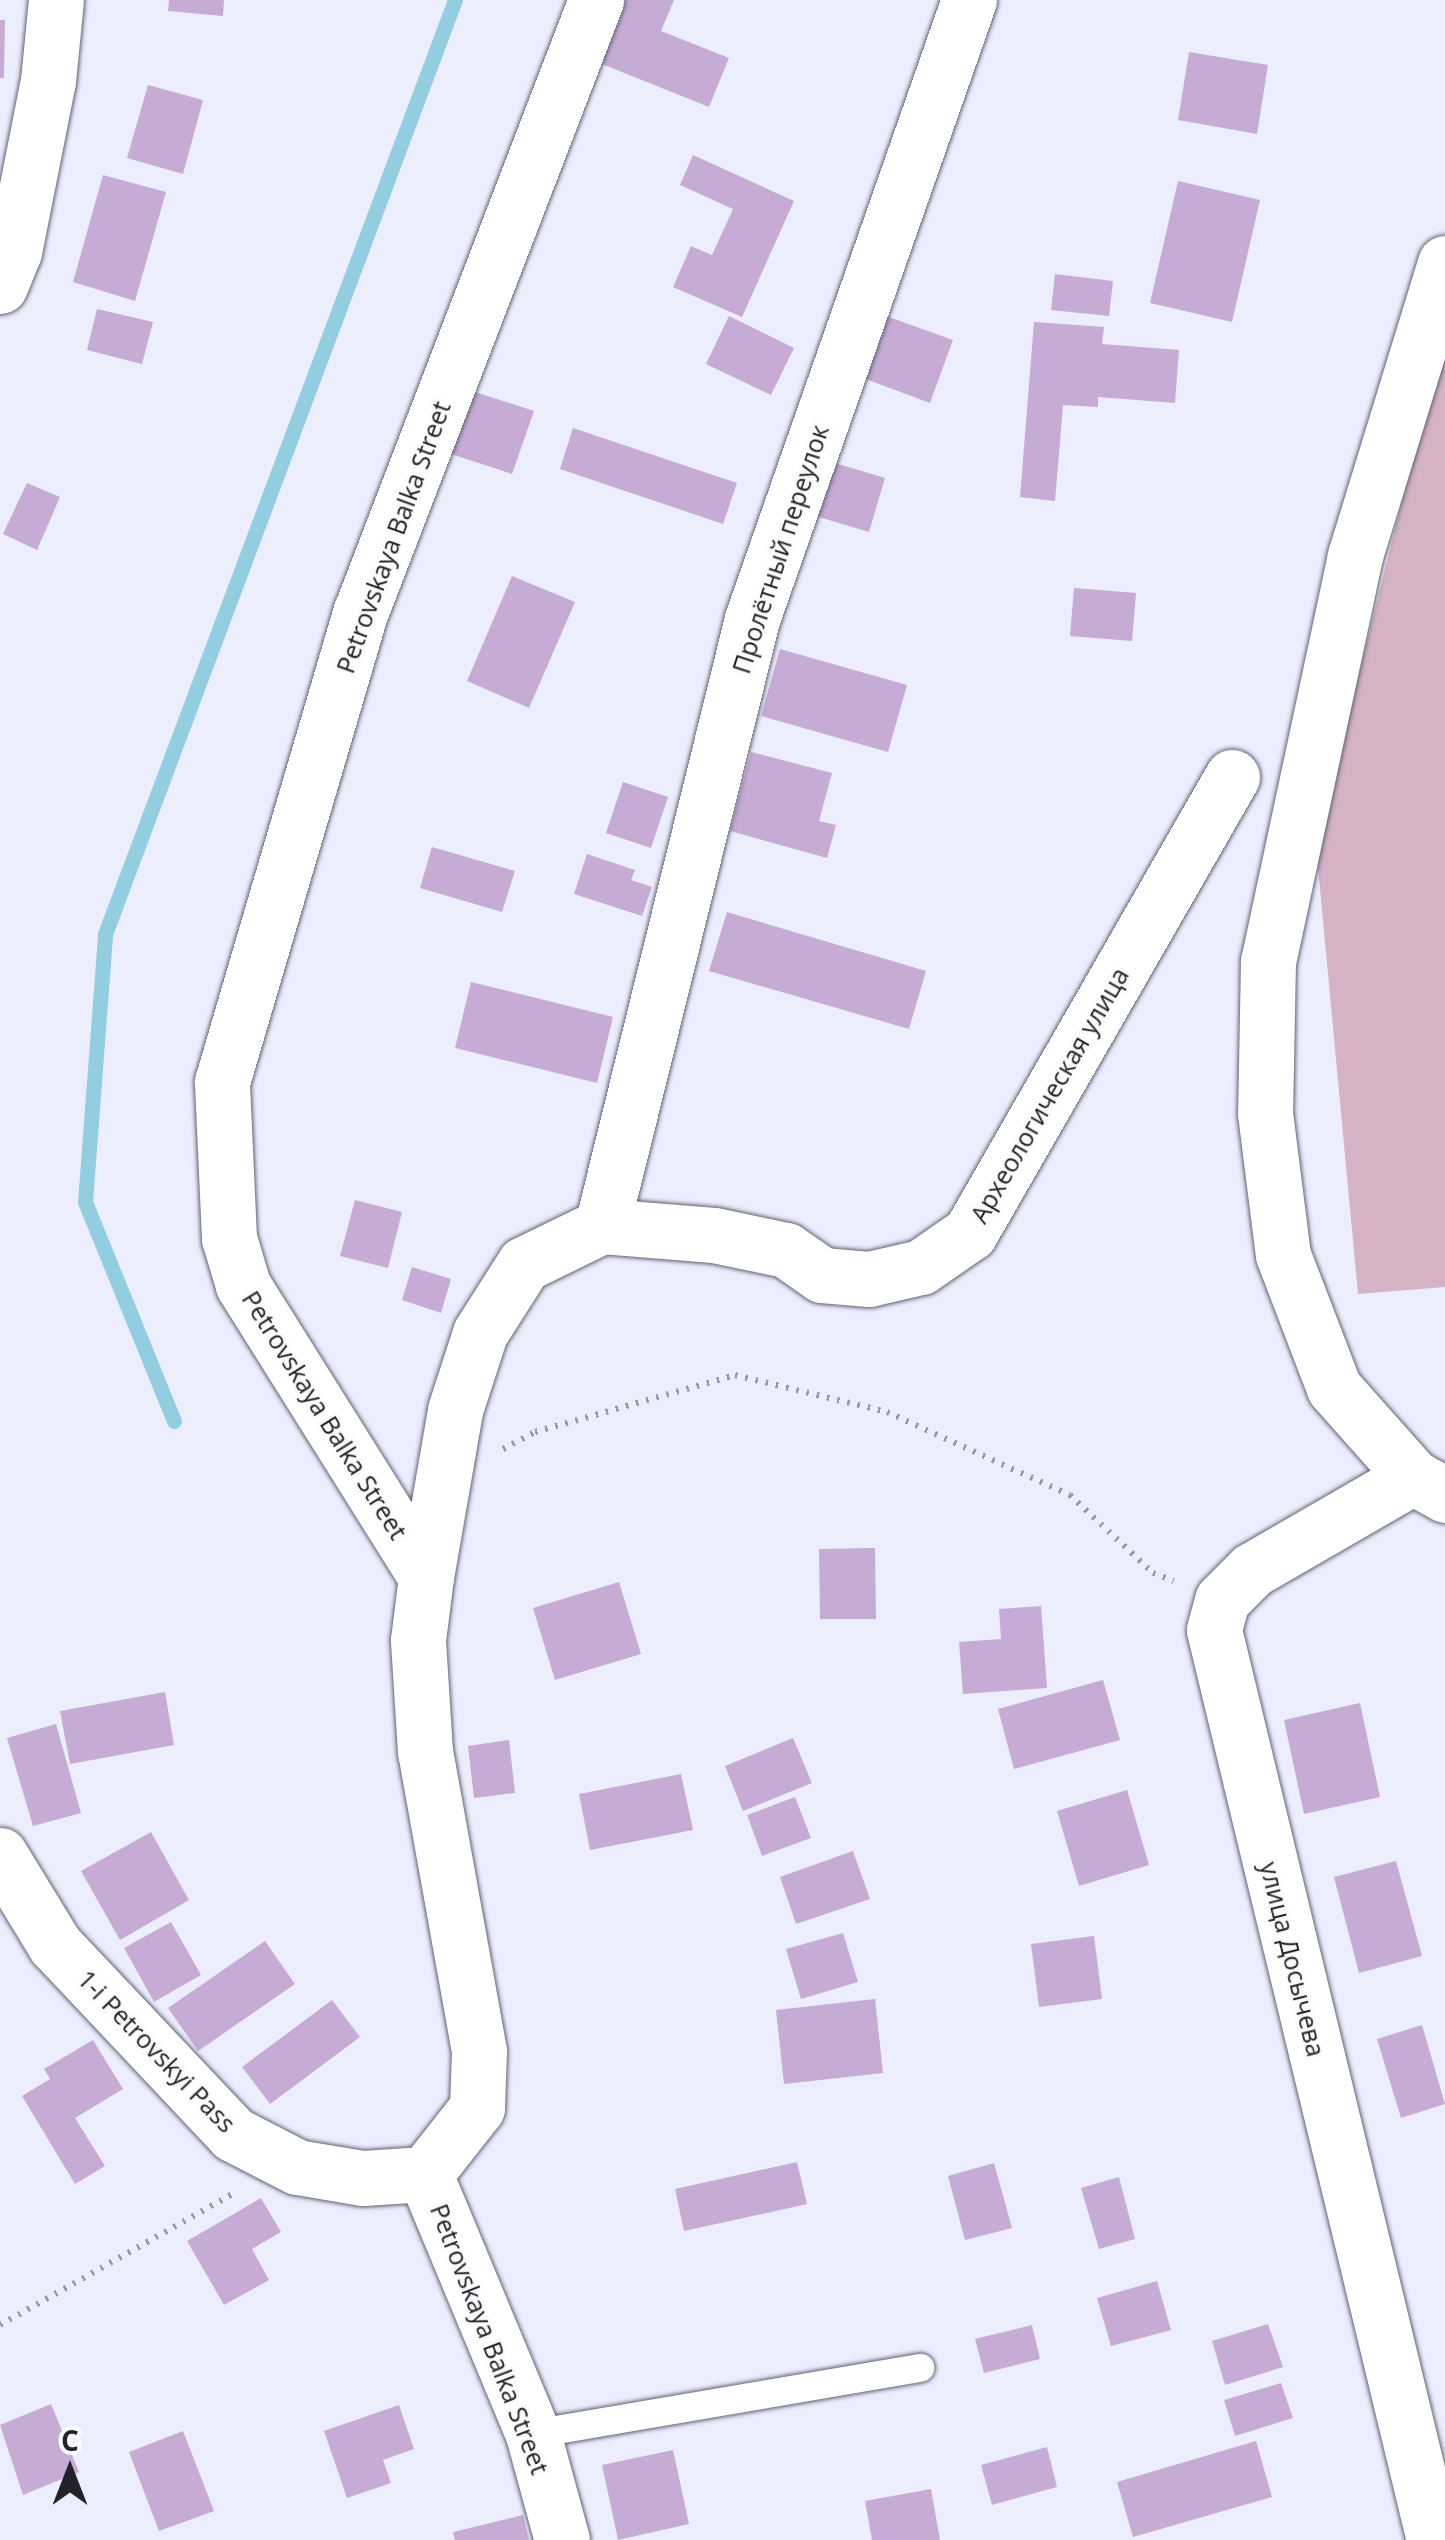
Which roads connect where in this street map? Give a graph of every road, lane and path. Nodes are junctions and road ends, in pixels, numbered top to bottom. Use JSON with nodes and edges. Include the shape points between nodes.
{"nodes":[{"id":1,"x":56,"y":0,"type":"edge"},
{"id":2,"x":596,"y":0,"type":"edge"},
{"id":3,"x":969,"y":0,"type":"edge"},
{"id":4,"x":1445,"y":263,"type":"edge"},
{"id":5,"x":0,"y":286,"type":"edge"},
{"id":6,"x":1232,"y":777,"type":"dead end"},
{"id":7,"x":602,"y":1226,"type":"junction"},
{"id":8,"x":444,"y":1480,"type":"junction"},
{"id":9,"x":1429,"y":1486,"type":"edge"},
{"id":10,"x":426,"y":1576,"type":"junction"},
{"id":11,"x":1222,"y":1600,"type":"junction"},
{"id":12,"x":0,"y":1855,"type":"edge"},
{"id":13,"x":286,"y":2162,"type":"junction"},
{"id":14,"x":425,"y":2174,"type":"junction"},
{"id":15,"x":0,"y":2325,"type":"edge"},
{"id":16,"x":920,"y":2368,"type":"dead end"},
{"id":17,"x":533,"y":2434,"type":"junction"},
{"id":18,"x":562,"y":2540,"type":"edge"},
{"id":19,"x":1434,"y":2540,"type":"edge"}],
"edges":[{"from":1,"to":5,"type":"street","via":[[36,138]]},
{"from":2,"to":10,"type":"street","name":"Petrovskaya Balka Street","via":[[362,611],[222,1082],[229,1238],[243,1286]]},
{"from":3,"to":7,"type":"street","name":"Пролётный переулок","via":[[752,619]]},
{"from":4,"to":9,"type":"street","via":[[1355,556],[1268,961],[1264,1113],[1282,1255],[1334,1388]]},
{"from":6,"to":7,"type":"street","name":"Археологическая улица","via":[[970,1233],[921,1267],[869,1279],[822,1275],[786,1250],[714,1235]]},
{"from":7,"to":8,"type":"street","via":[[524,1264],[480,1332],[455,1410]]},
{"from":8,"to":10,"type":"street"},
{"from":8,"to":11,"type":"path","via":[[535,1432],[736,1376],[887,1412],[1070,1495],[1154,1573]]},
{"from":9,"to":11,"type":"street","via":[[1252,1570]]},
{"from":10,"to":14,"type":"street","name":"Petrovskaya Balka Street","via":[[418,1640],[426,1752],[480,2051],[477,2108]]},
{"from":11,"to":19,"type":"street","name":"улица Досычева","via":[[1214,1630]]},
{"from":12,"to":13,"type":"street","name":"1-i Petrovskyi Pass","via":[[55,1945],[136,2032],[233,2134]]},
{"from":13,"to":14,"type":"street","name":"1-i Petrovskyi Pass","via":[[363,2178]]},
{"from":13,"to":15,"type":"path"},
{"from":14,"to":17,"type":"street","name":"Petrovskaya Balka Street"},
{"from":16,"to":17,"type":"lane"},
{"from":17,"to":18,"type":"street","name":"Petrovskaya Balka Street"}]}
